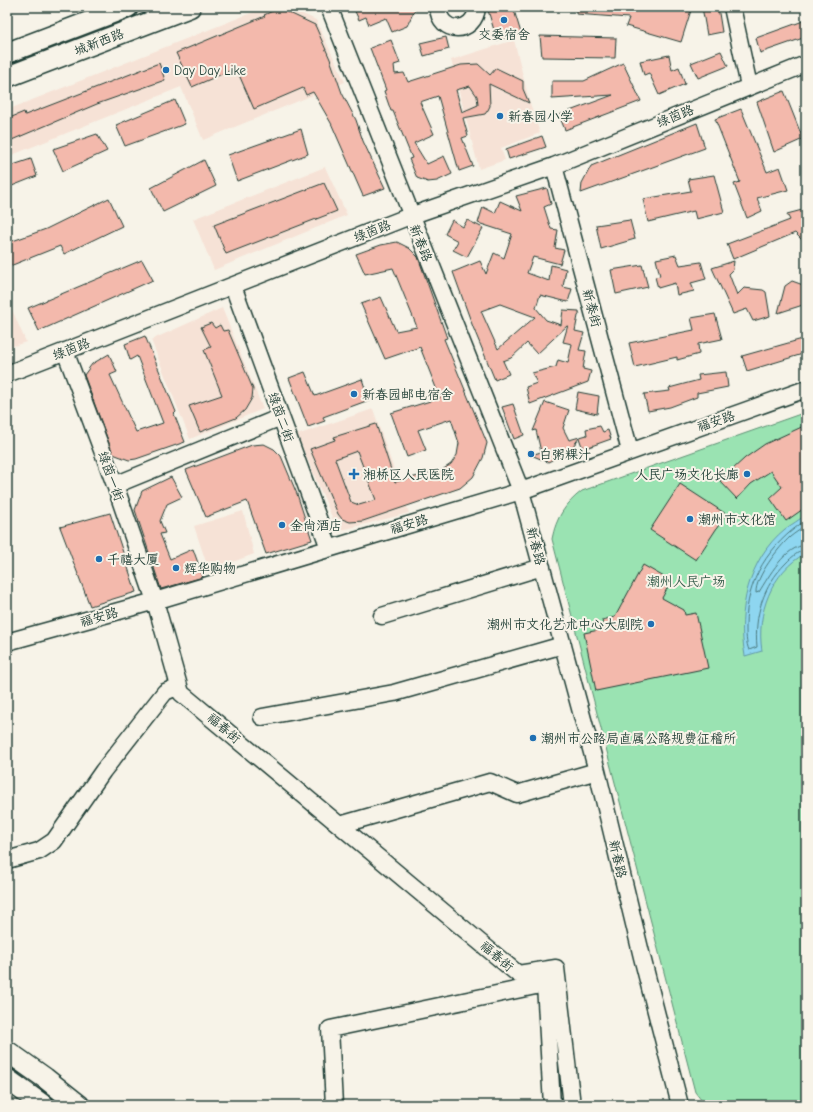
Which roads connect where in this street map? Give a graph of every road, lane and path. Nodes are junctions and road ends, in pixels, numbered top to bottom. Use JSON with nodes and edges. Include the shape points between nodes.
{"nodes":[{"id":1,"x":128,"y":7,"type":"edge"},
{"id":2,"x":190,"y":7,"type":"edge"},
{"id":3,"x":329,"y":7,"type":"edge"},
{"id":4,"x":438,"y":7,"type":"edge"},
{"id":5,"x":476,"y":7,"type":"edge"},
{"id":6,"x":732,"y":7,"type":"edge"},
{"id":7,"x":7,"y":53,"type":"edge"},
{"id":8,"x":806,"y":64,"type":"edge"},
{"id":9,"x":7,"y":78,"type":"edge"},
{"id":10,"x":750,"y":86,"type":"junction"},
{"id":11,"x":554,"y":166,"type":"junction"},
{"id":12,"x":410,"y":216,"type":"junction"},
{"id":13,"x":233,"y":286,"type":"junction"},
{"id":14,"x":65,"y":351,"type":"junction"},
{"id":15,"x":7,"y":374,"type":"edge"},
{"id":16,"x":806,"y":389,"type":"edge"},
{"id":17,"x":281,"y":417,"type":"junction"},
{"id":18,"x":630,"y":451,"type":"junction"},
{"id":19,"x":115,"y":485,"type":"junction"},
{"id":20,"x":521,"y":491,"type":"junction"},
{"id":21,"x":329,"y":548,"type":"junction"},
{"id":22,"x":542,"y":566,"type":"junction"},
{"id":23,"x":154,"y":601,"type":"junction"},
{"id":24,"x":382,"y":616,"type":"dead end"},
{"id":25,"x":7,"y":642,"type":"edge"},
{"id":26,"x":563,"y":645,"type":"junction"},
{"id":27,"x":179,"y":686,"type":"junction"},
{"id":28,"x":262,"y":717,"type":"dead end"},
{"id":29,"x":598,"y":771,"type":"junction"},
{"id":30,"x":340,"y":825,"type":"junction"},
{"id":31,"x":7,"y":860,"type":"edge"},
{"id":32,"x":7,"y":1051,"type":"edge"},
{"id":33,"x":7,"y":1079,"type":"edge"},
{"id":34,"x":43,"y":1105,"type":"edge"},
{"id":35,"x":79,"y":1105,"type":"edge"},
{"id":36,"x":334,"y":1105,"type":"edge"},
{"id":37,"x":552,"y":1105,"type":"edge"},
{"id":38,"x":572,"y":1105,"type":"edge"},
{"id":39,"x":680,"y":1105,"type":"edge"}],
"edges":[{"from":1,"to":7,"type":"main road","name":"城新西路"},
{"from":2,"to":9,"type":"main road","name":"城新西路"},
{"from":3,"to":12,"type":"street","name":"新春路"},
{"from":4,"to":5,"type":"street","via":[[441,20],[451,27],[458,28],[470,24]]},
{"from":6,"to":10,"type":"street"},
{"from":8,"to":10,"type":"street","name":"绿茵路"},
{"from":10,"to":11,"type":"street","name":"绿茵路"},
{"from":11,"to":12,"type":"street","name":"绿茵路"},
{"from":11,"to":18,"type":"street","name":"新泰街"},
{"from":12,"to":13,"type":"street","name":"绿茵路"},
{"from":12,"to":20,"type":"street","name":"新春路"},
{"from":13,"to":14,"type":"street","name":"绿茵路"},
{"from":13,"to":17,"type":"street","name":"绿茵二街"},
{"from":14,"to":15,"type":"street","name":"绿茵路"},
{"from":14,"to":19,"type":"street","name":"绿茵一街"},
{"from":16,"to":18,"type":"street","name":"福安路"},
{"from":17,"to":19,"type":"street"},
{"from":17,"to":21,"type":"street","name":"绿茵二街"},
{"from":18,"to":20,"type":"street","name":"福安路"},
{"from":19,"to":23,"type":"street","name":"绿茵一街"},
{"from":20,"to":21,"type":"street","name":"福安路"},
{"from":20,"to":22,"type":"street","name":"新春路"},
{"from":21,"to":23,"type":"street","name":"福安路"},
{"from":22,"to":24,"type":"street"},
{"from":22,"to":26,"type":"street","name":"新春路"},
{"from":23,"to":25,"type":"street","name":"福安路"},
{"from":23,"to":27,"type":"street","name":"福春街"},
{"from":26,"to":28,"type":"street","via":[[394,693]]},
{"from":26,"to":29,"type":"street","name":"新春路"},
{"from":27,"to":30,"type":"street","name":"福春街","via":[[181,693]]},
{"from":27,"to":31,"type":"street","via":[[165,692],[103,771],[54,841],[39,851]]},
{"from":29,"to":30,"type":"street","via":[[517,794],[490,782]]},
{"from":29,"to":39,"type":"street","name":"新春路"},
{"from":30,"to":38,"type":"street","name":"福春街","via":[[518,974],[556,968]]},
{"from":32,"to":35,"type":"main road"},
{"from":33,"to":34,"type":"main road"},
{"from":36,"to":37,"type":"street","via":[[330,1029],[545,984]]}]}
